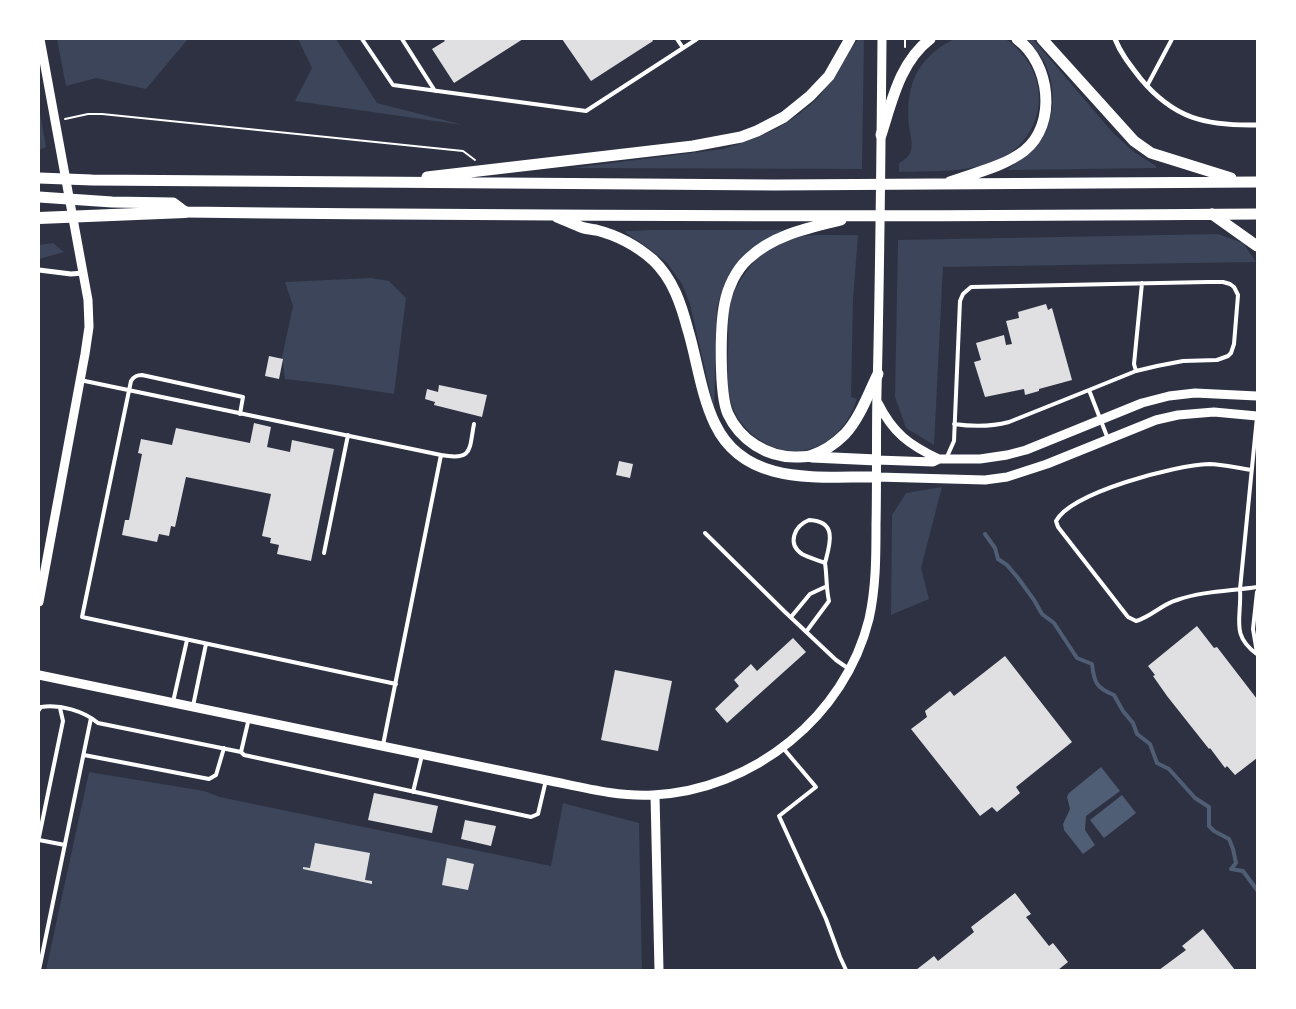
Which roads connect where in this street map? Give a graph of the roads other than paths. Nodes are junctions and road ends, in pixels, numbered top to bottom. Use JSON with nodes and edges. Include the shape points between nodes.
{"nodes":[{"id":1,"x":362,"y":39,"type":"edge"},
{"id":2,"x":402,"y":39,"type":"edge"},
{"id":3,"x":677,"y":39,"type":"edge"},
{"id":4,"x":697,"y":39,"type":"edge"},
{"id":5,"x":850,"y":39,"type":"edge"},
{"id":6,"x":882,"y":39,"type":"edge"},
{"id":7,"x":930,"y":39,"type":"edge"},
{"id":8,"x":1017,"y":39,"type":"edge"},
{"id":9,"x":1042,"y":39,"type":"edge"},
{"id":10,"x":1115,"y":39,"type":"edge"},
{"id":11,"x":1172,"y":39,"type":"edge"},
{"id":12,"x":41,"y":43,"type":"edge"},
{"id":13,"x":683,"y":48,"type":"junction"},
{"id":14,"x":1147,"y":86,"type":"junction"},
{"id":15,"x":435,"y":91,"type":"junction"},
{"id":16,"x":1257,"y":125,"type":"edge"},
{"id":17,"x":881,"y":139,"type":"junction"},
{"id":18,"x":39,"y":178,"type":"edge"},
{"id":19,"x":390,"y":182,"type":"junction"},
{"id":20,"x":1244,"y":182,"type":"junction"},
{"id":21,"x":1257,"y":182,"type":"edge"},
{"id":22,"x":942,"y":185,"type":"junction"},
{"id":23,"x":39,"y":197,"type":"edge"},
{"id":24,"x":185,"y":212,"type":"junction"},
{"id":25,"x":1212,"y":214,"type":"junction"},
{"id":26,"x":1257,"y":214,"type":"edge"},
{"id":27,"x":553,"y":215,"type":"junction"},
{"id":28,"x":858,"y":216,"type":"junction"},
{"id":29,"x":39,"y":218,"type":"edge"},
{"id":30,"x":1257,"y":246,"type":"edge"},
{"id":31,"x":39,"y":270,"type":"edge"},
{"id":32,"x":84,"y":273,"type":"junction"},
{"id":33,"x":1142,"y":283,"type":"junction"},
{"id":34,"x":1136,"y":371,"type":"junction"},
{"id":35,"x":878,"y":374,"type":"junction"},
{"id":36,"x":80,"y":380,"type":"junction"},
{"id":37,"x":129,"y":390,"type":"junction"},
{"id":38,"x":1089,"y":390,"type":"junction"},
{"id":39,"x":1257,"y":396,"type":"edge"},
{"id":40,"x":877,"y":401,"type":"junction"},
{"id":41,"x":240,"y":414,"type":"junction"},
{"id":42,"x":1257,"y":416,"type":"edge"},
{"id":43,"x":1101,"y":419,"type":"junction"},
{"id":44,"x":474,"y":424,"type":"dead end"},
{"id":45,"x":954,"y":424,"type":"junction"},
{"id":46,"x":348,"y":435,"type":"junction"},
{"id":47,"x":1108,"y":439,"type":"junction"},
{"id":48,"x":441,"y":455,"type":"junction"},
{"id":49,"x":808,"y":457,"type":"junction"},
{"id":50,"x":942,"y":459,"type":"junction"},
{"id":51,"x":877,"y":460,"type":"junction"},
{"id":52,"x":1251,"y":470,"type":"junction"},
{"id":53,"x":877,"y":477,"type":"junction"},
{"id":54,"x":705,"y":533,"type":"dead end"},
{"id":55,"x":324,"y":554,"type":"dead end"},
{"id":56,"x":825,"y":563,"type":"junction"},
{"id":57,"x":1257,"y":586,"type":"edge"},
{"id":58,"x":825,"y":587,"type":"junction"},
{"id":59,"x":1240,"y":589,"type":"junction"},
{"id":60,"x":1257,"y":592,"type":"edge"},
{"id":61,"x":39,"y":602,"type":"edge"},
{"id":62,"x":791,"y":617,"type":"junction"},
{"id":63,"x":806,"y":632,"type":"junction"},
{"id":64,"x":187,"y":640,"type":"junction"},
{"id":65,"x":206,"y":644,"type":"junction"},
{"id":66,"x":1257,"y":654,"type":"edge"},
{"id":67,"x":849,"y":669,"type":"junction"},
{"id":68,"x":39,"y":675,"type":"edge"},
{"id":69,"x":396,"y":684,"type":"junction"},
{"id":70,"x":173,"y":702,"type":"junction"},
{"id":71,"x":194,"y":706,"type":"junction"},
{"id":72,"x":60,"y":708,"type":"junction"},
{"id":73,"x":39,"y":710,"type":"edge"},
{"id":74,"x":92,"y":718,"type":"junction"},
{"id":75,"x":249,"y":718,"type":"junction"},
{"id":76,"x":383,"y":746,"type":"junction"},
{"id":77,"x":224,"y":748,"type":"junction"},
{"id":78,"x":784,"y":748,"type":"junction"},
{"id":79,"x":241,"y":752,"type":"junction"},
{"id":80,"x":84,"y":755,"type":"junction"},
{"id":81,"x":422,"y":755,"type":"junction"},
{"id":82,"x":546,"y":780,"type":"junction"},
{"id":83,"x":413,"y":792,"type":"junction"},
{"id":84,"x":655,"y":796,"type":"junction"},
{"id":85,"x":39,"y":838,"type":"edge"},
{"id":86,"x":65,"y":845,"type":"junction"},
{"id":87,"x":39,"y":970,"type":"edge"},
{"id":88,"x":658,"y":970,"type":"edge"},
{"id":89,"x":846,"y":970,"type":"edge"}],
"edges":[{"from":1,"to":15,"type":"lane","via":[[393,86]]},
{"from":2,"to":15,"type":"lane"},
{"from":3,"to":13,"type":"lane"},
{"from":4,"to":13,"type":"lane"},
{"from":5,"to":19,"type":"highway","via":[[828,76],[810,96],[784,117],[757,131],[693,146]]},
{"from":6,"to":17,"type":"street"},
{"from":7,"to":17,"type":"highway","via":[[904,70]]},
{"from":8,"to":22,"type":"highway","via":[[1039,66],[1046,90],[1042,124],[1034,140],[1006,162]]},
{"from":9,"to":20,"type":"highway","via":[[1134,141],[1151,152]]},
{"from":10,"to":14,"type":"street"},
{"from":11,"to":14,"type":"lane"},
{"from":12,"to":32,"type":"street"},
{"from":13,"to":15,"type":"lane","via":[[586,111]]},
{"from":14,"to":16,"type":"street","via":[[1171,107],[1193,118],[1214,123]]},
{"from":17,"to":35,"type":"street"},
{"from":18,"to":19,"type":"highway"},
{"from":19,"to":22,"type":"highway"},
{"from":20,"to":21,"type":"highway"},
{"from":20,"to":22,"type":"highway"},
{"from":23,"to":24,"type":"highway","via":[[173,203]]},
{"from":24,"to":27,"type":"highway"},
{"from":24,"to":29,"type":"highway"},
{"from":25,"to":26,"type":"highway"},
{"from":25,"to":28,"type":"highway"},
{"from":25,"to":30,"type":"highway"},
{"from":27,"to":28,"type":"highway"},
{"from":27,"to":53,"type":"highway","via":[[636,247],[668,277],[685,318],[715,424],[721,436],[748,462],[785,474]]},
{"from":28,"to":49,"type":"highway","via":[[794,232],[767,244],[746,260],[724,303],[722,391],[729,416],[745,437],[764,450],[788,457]]},
{"from":31,"to":32,"type":"street"},
{"from":32,"to":36,"type":"street","via":[[89,327]]},
{"from":33,"to":34,"type":"lane"},
{"from":33,"to":34,"type":"lane","via":[[1222,282],[1234,287],[1238,299],[1234,344],[1228,356]]},
{"from":33,"to":45,"type":"lane","via":[[977,286],[966,290],[960,301]]},
{"from":34,"to":38,"type":"lane"},
{"from":35,"to":40,"type":"street"},
{"from":35,"to":49,"type":"highway","via":[[852,425],[827,448]]},
{"from":36,"to":37,"type":"lane"},
{"from":36,"to":61,"type":"street"},
{"from":37,"to":41,"type":"lane"},
{"from":37,"to":41,"type":"lane","via":[[131,380],[142,375],[243,397]]},
{"from":37,"to":64,"type":"lane","via":[[82,618]]},
{"from":38,"to":43,"type":"lane"},
{"from":38,"to":45,"type":"lane","via":[[1002,424],[981,427]]},
{"from":39,"to":43,"type":"street","via":[[1195,393],[1169,396]]},
{"from":40,"to":50,"type":"street","via":[[899,434],[920,450]]},
{"from":40,"to":51,"type":"street"},
{"from":41,"to":46,"type":"lane"},
{"from":42,"to":47,"type":"street","via":[[1214,412],[1178,415]]},
{"from":42,"to":52,"type":"lane"},
{"from":43,"to":47,"type":"lane"},
{"from":43,"to":50,"type":"street","via":[[1002,457]]},
{"from":44,"to":48,"type":"lane","via":[[468,452],[457,458]]},
{"from":45,"to":50,"type":"lane","via":[[954,441]]},
{"from":46,"to":48,"type":"lane"},
{"from":46,"to":55,"type":"lane"},
{"from":47,"to":53,"type":"street","via":[[1047,464],[985,480]]},
{"from":48,"to":69,"type":"lane"},
{"from":49,"to":51,"type":"highway"},
{"from":50,"to":51,"type":"street","via":[[933,462]]},
{"from":51,"to":53,"type":"street"},
{"from":52,"to":59,"type":"lane"},
{"from":52,"to":59,"type":"lane","via":[[1210,464],[1151,474],[1097,493],[1065,511],[1056,521],[1128,616],[1136,621],[1175,600]]},
{"from":53,"to":67,"type":"street","via":[[872,604],[865,632]]},
{"from":54,"to":62,"type":"lane"},
{"from":56,"to":56,"type":"lane","via":[[830,537],[828,529],[816,520],[801,523],[793,536],[794,544],[804,556]]},
{"from":56,"to":58,"type":"lane"},
{"from":57,"to":59,"type":"lane"},
{"from":58,"to":62,"type":"lane","via":[[810,594]]},
{"from":58,"to":63,"type":"lane","via":[[829,601]]},
{"from":59,"to":66,"type":"lane","via":[[1241,638]]},
{"from":60,"to":66,"type":"lane","via":[[1253,629]]},
{"from":62,"to":63,"type":"lane"},
{"from":63,"to":67,"type":"lane"},
{"from":64,"to":65,"type":"lane"},
{"from":64,"to":70,"type":"lane"},
{"from":65,"to":69,"type":"lane"},
{"from":65,"to":71,"type":"lane"},
{"from":67,"to":78,"type":"street","via":[[821,710]]},
{"from":68,"to":70,"type":"street"},
{"from":69,"to":76,"type":"lane"},
{"from":70,"to":71,"type":"street"},
{"from":71,"to":75,"type":"street"},
{"from":72,"to":73,"type":"lane","via":[[48,706]]},
{"from":72,"to":74,"type":"lane"},
{"from":72,"to":85,"type":"lane","via":[[63,721]]},
{"from":74,"to":77,"type":"lane","via":[[98,723]]},
{"from":74,"to":80,"type":"lane"},
{"from":75,"to":76,"type":"street"},
{"from":75,"to":79,"type":"lane"},
{"from":76,"to":81,"type":"street"},
{"from":77,"to":79,"type":"lane"},
{"from":77,"to":80,"type":"lane","via":[[216,775],[209,779]]},
{"from":78,"to":84,"type":"street","via":[[718,782]]},
{"from":78,"to":89,"type":"lane","via":[[816,787],[779,816]]},
{"from":79,"to":83,"type":"lane"},
{"from":80,"to":86,"type":"lane"},
{"from":81,"to":82,"type":"street"},
{"from":81,"to":83,"type":"lane"},
{"from":82,"to":83,"type":"lane","via":[[535,817]]},
{"from":82,"to":84,"type":"street","via":[[626,795]]},
{"from":84,"to":88,"type":"street"},
{"from":85,"to":86,"type":"lane"},
{"from":86,"to":87,"type":"lane"}]}
